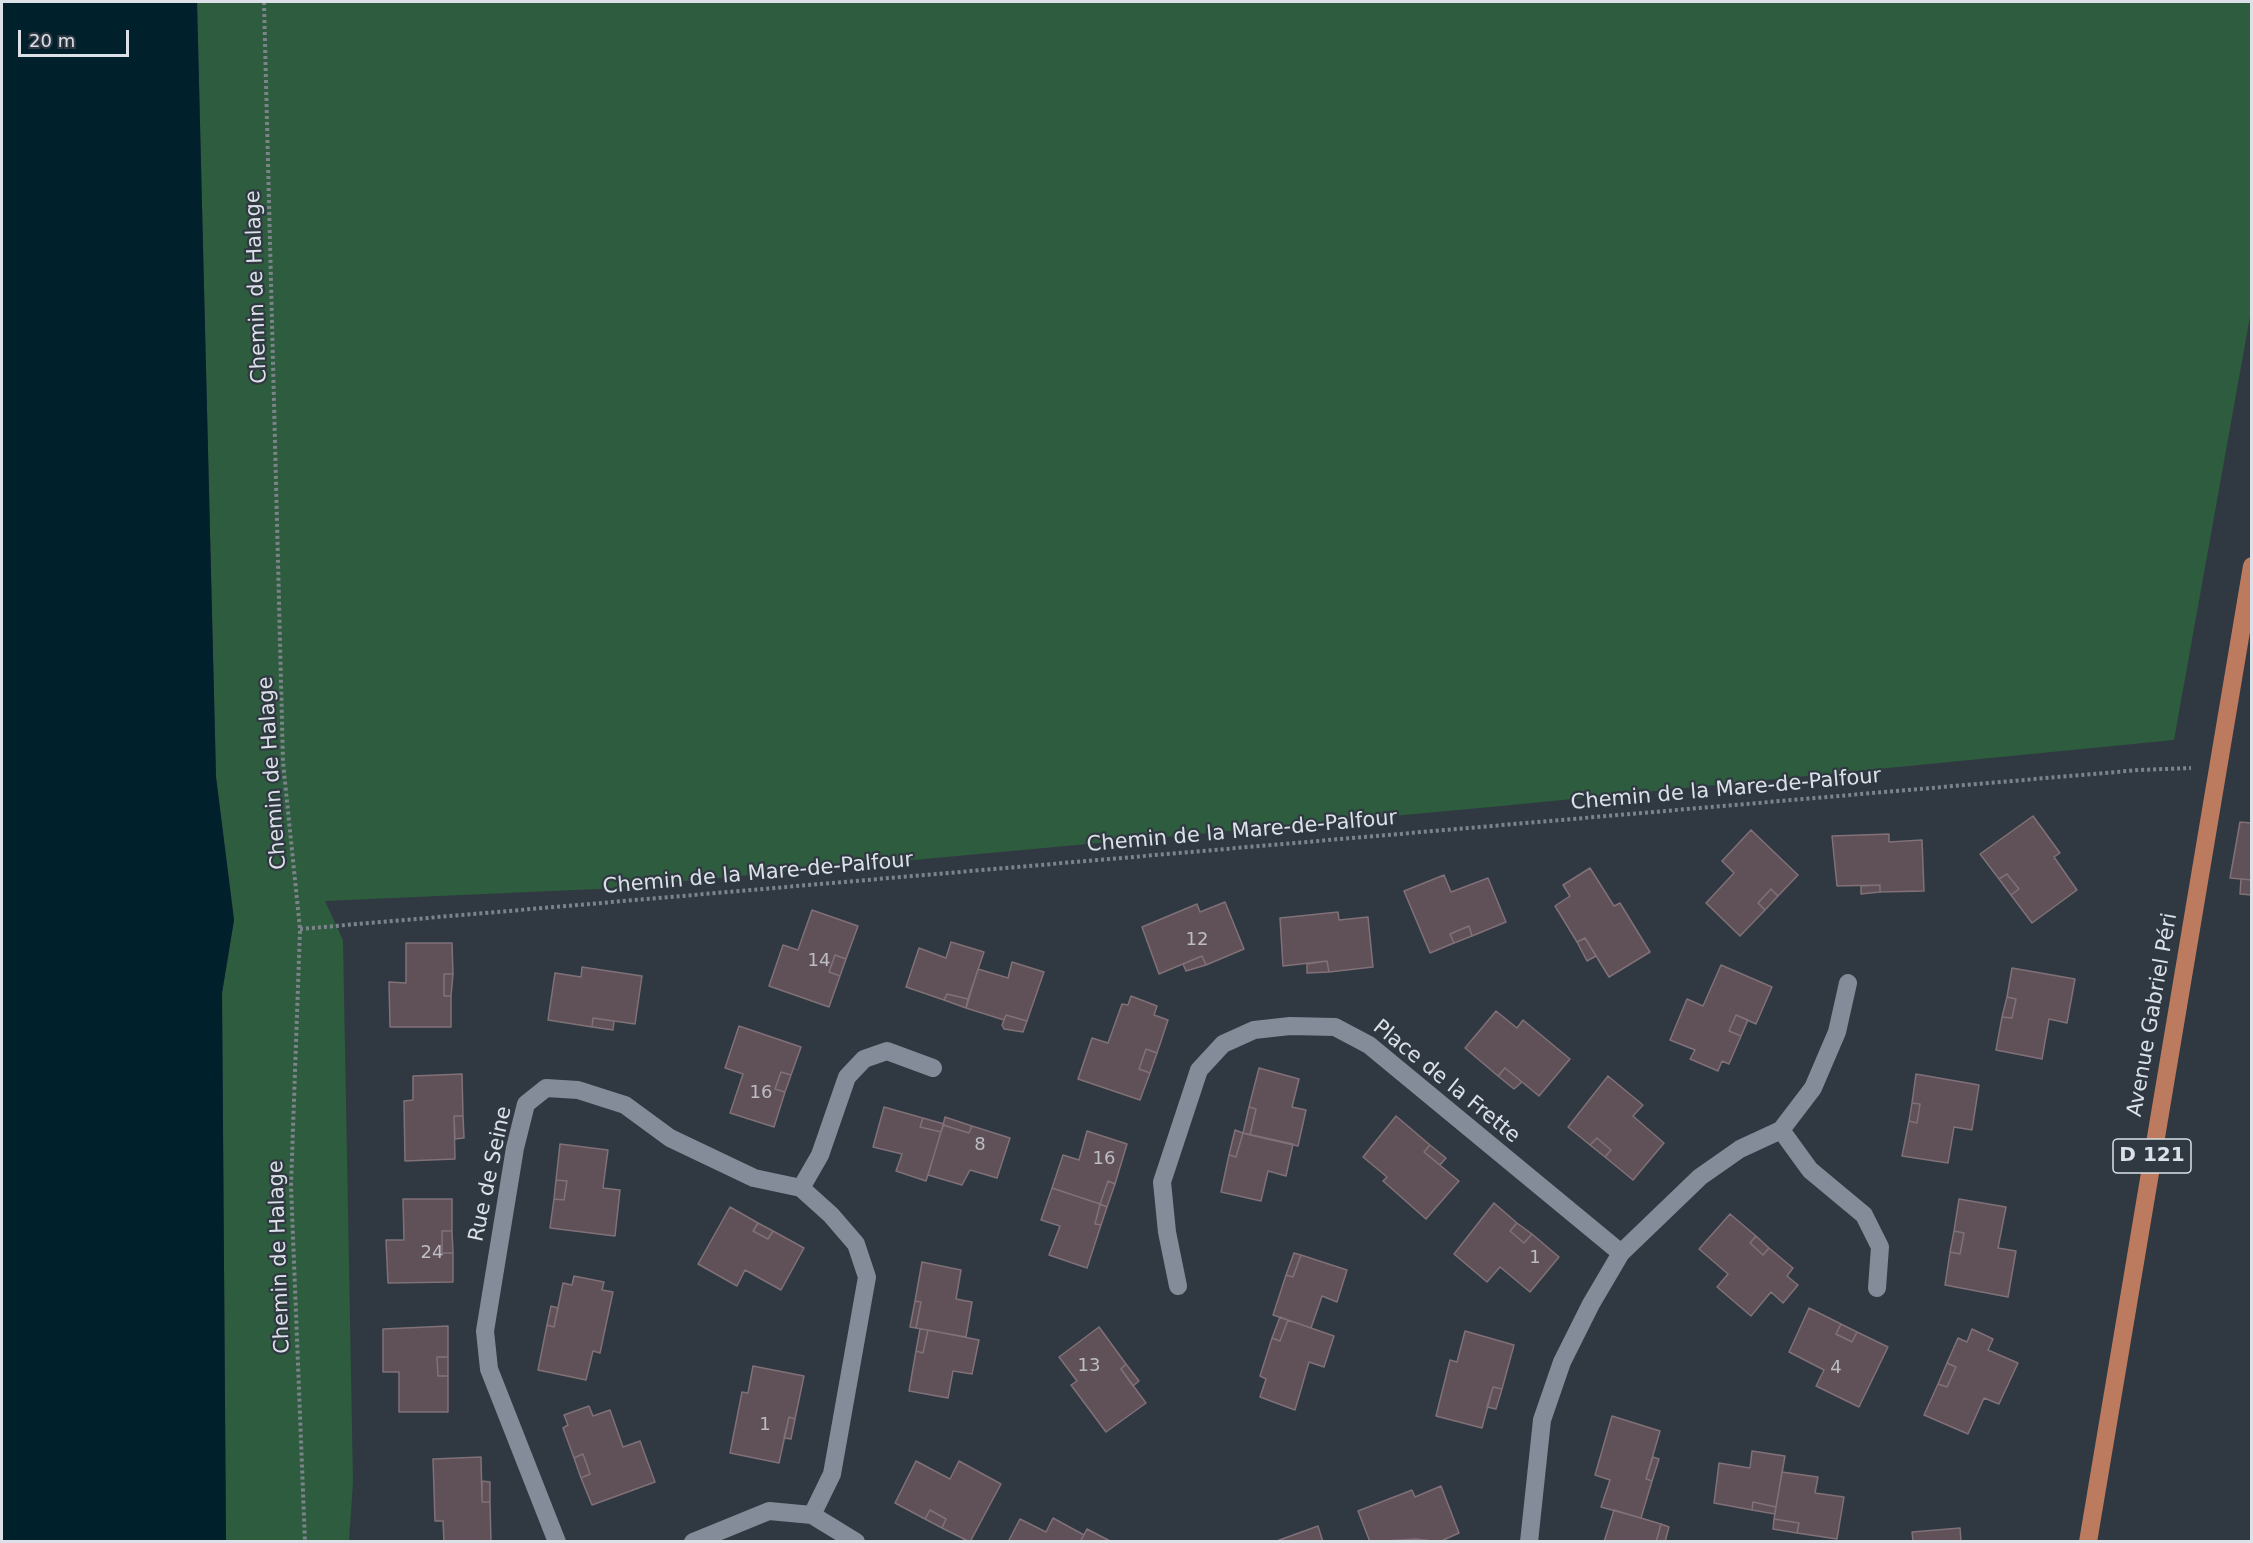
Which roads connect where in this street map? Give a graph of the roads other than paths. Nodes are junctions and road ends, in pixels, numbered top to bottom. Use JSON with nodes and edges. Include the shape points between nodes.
{"nodes":[{"id":1,"x":2252,"y":566,"type":"edge"},
{"id":2,"x":1848,"y":983,"type":"dead end"},
{"id":3,"x":933,"y":1068,"type":"dead end"},
{"id":4,"x":1781,"y":1130,"type":"junction"},
{"id":5,"x":801,"y":1188,"type":"junction"},
{"id":6,"x":1621,"y":1253,"type":"junction"},
{"id":7,"x":1178,"y":1286,"type":"dead end"},
{"id":8,"x":1877,"y":1288,"type":"dead end"},
{"id":9,"x":812,"y":1515,"type":"junction"},
{"id":10,"x":557,"y":1542,"type":"edge"},
{"id":11,"x":693,"y":1542,"type":"edge"},
{"id":12,"x":856,"y":1542,"type":"edge"},
{"id":13,"x":1528,"y":1542,"type":"edge"},
{"id":14,"x":2088,"y":1542,"type":"edge"}],
"edges":[{"from":1,"to":14,"type":"main road","name":"Avenue Gabriel Péri","number":"D 121"},
{"from":2,"to":4,"type":"street","via":[[1837,1032],[1813,1088]]},
{"from":3,"to":5,"type":"street","via":[[887,1051],[864,1059],[847,1077],[820,1155]]},
{"from":4,"to":6,"type":"street","via":[[1740,1149],[1700,1177]]},
{"from":4,"to":8,"type":"street","via":[[1810,1170],[1864,1215],[1880,1247]]},
{"from":5,"to":9,"type":"street","name":"Rue de Seine","via":[[856,1244],[867,1277],[832,1474]]},
{"from":5,"to":10,"type":"street","name":"Rue de Seine","via":[[754,1178],[670,1138],[625,1105],[578,1090],[546,1088],[526,1104],[515,1148],[485,1331],[489,1369]]},
{"from":6,"to":7,"type":"street","name":"Place de la Frette","via":[[1369,1045],[1335,1027],[1290,1026],[1254,1030],[1222,1044],[1199,1070],[1162,1182]]},
{"from":6,"to":13,"type":"street","via":[[1562,1362],[1542,1420]]},
{"from":9,"to":11,"type":"street","via":[[769,1511]]},
{"from":9,"to":12,"type":"street"}]}
